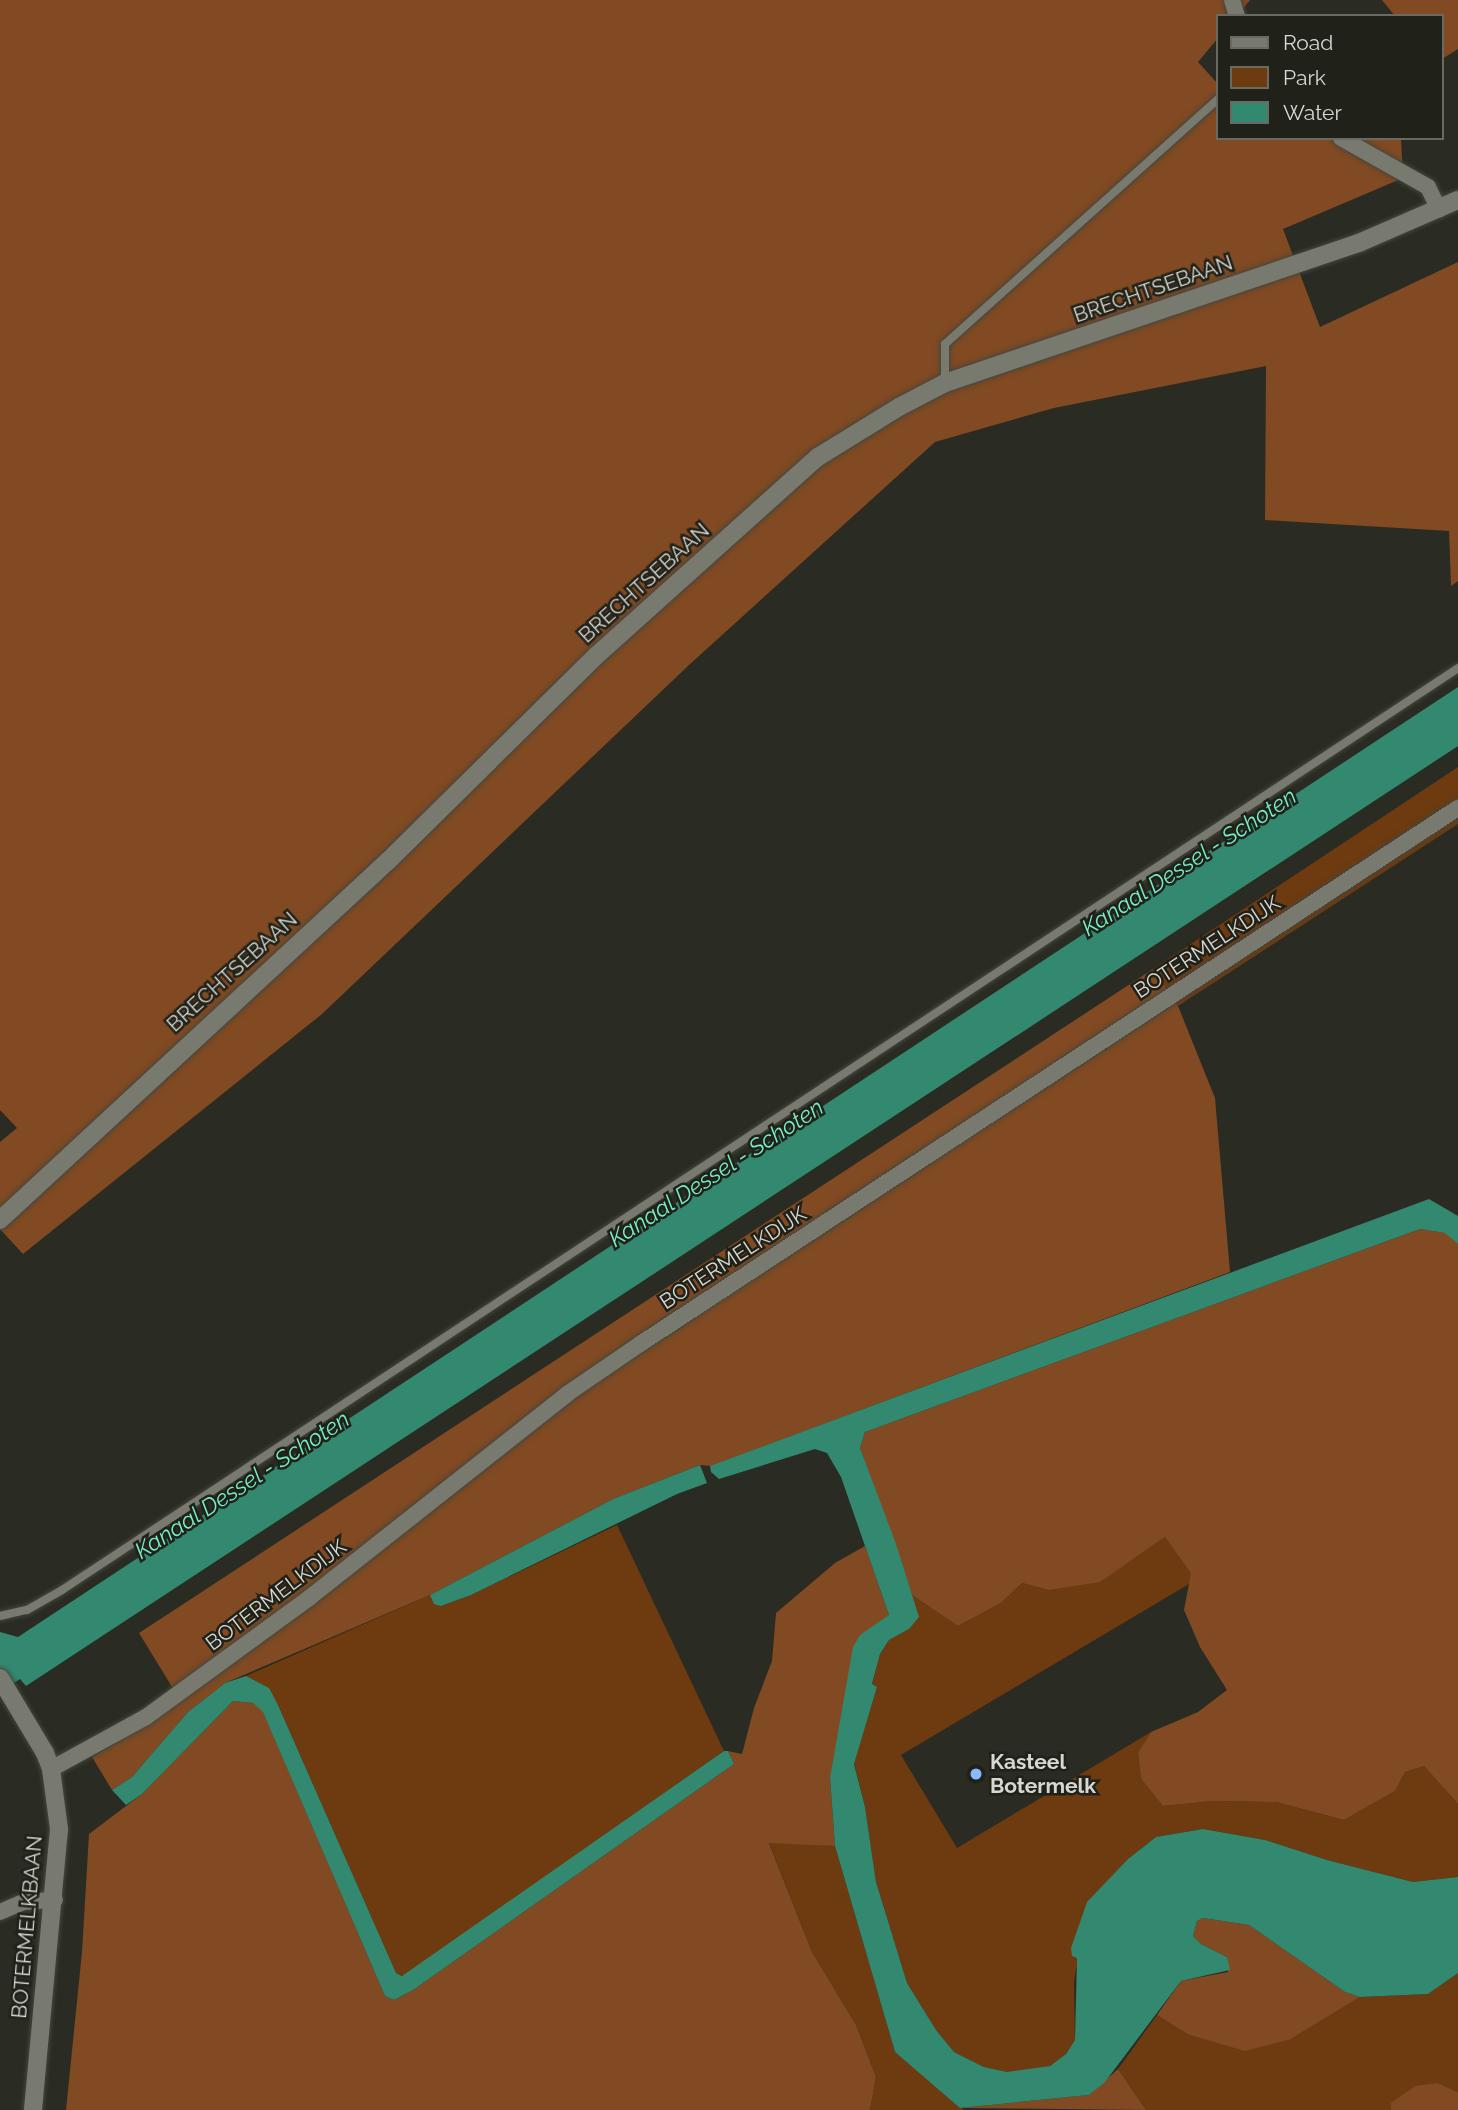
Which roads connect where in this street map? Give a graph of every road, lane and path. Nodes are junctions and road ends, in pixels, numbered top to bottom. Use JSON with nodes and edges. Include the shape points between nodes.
{"nodes":[{"id":1,"x":1216,"y":101,"type":"edge"},
{"id":2,"x":1345,"y":140,"type":"edge"},
{"id":3,"x":1458,"y":200,"type":"edge"},
{"id":4,"x":1439,"y":210,"type":"junction"},
{"id":5,"x":945,"y":383,"type":"junction"},
{"id":6,"x":1458,"y":668,"type":"edge"},
{"id":7,"x":1458,"y":808,"type":"edge"},
{"id":8,"x":0,"y":1220,"type":"edge"},
{"id":9,"x":0,"y":1616,"type":"edge"},
{"id":10,"x":0,"y":1678,"type":"edge"},
{"id":11,"x":51,"y":1769,"type":"junction"},
{"id":12,"x":55,"y":1900,"type":"junction"},
{"id":13,"x":0,"y":1912,"type":"edge"},
{"id":14,"x":33,"y":2110,"type":"edge"}],
"edges":[{"from":1,"to":5,"type":"lane","via":[[945,344]]},
{"from":2,"to":4,"type":"street","via":[[1428,187]]},
{"from":3,"to":4,"type":"main road","name":"BRECHTSEBAAN"},
{"from":4,"to":5,"type":"main road","name":"BRECHTSEBAAN","via":[[1359,243]]},
{"from":5,"to":8,"type":"main road","name":"BRECHTSEBAAN","via":[[818,457],[597,655],[388,861]]},
{"from":6,"to":9,"type":"lane","via":[[74,1583],[27,1610]]},
{"from":7,"to":11,"type":"street","name":"BOTERMELKDIJK","via":[[640,1343],[567,1394],[309,1598],[146,1717]]},
{"from":10,"to":11,"type":"main road","name":"BOTERMELKBAAN","via":[[35,1731]]},
{"from":11,"to":12,"type":"main road","name":"BOTERMELKBAAN","via":[[59,1829]]},
{"from":12,"to":13,"type":"street","via":[[13,1905]]},
{"from":12,"to":14,"type":"main road","name":"BOTERMELKBAAN"}]}
